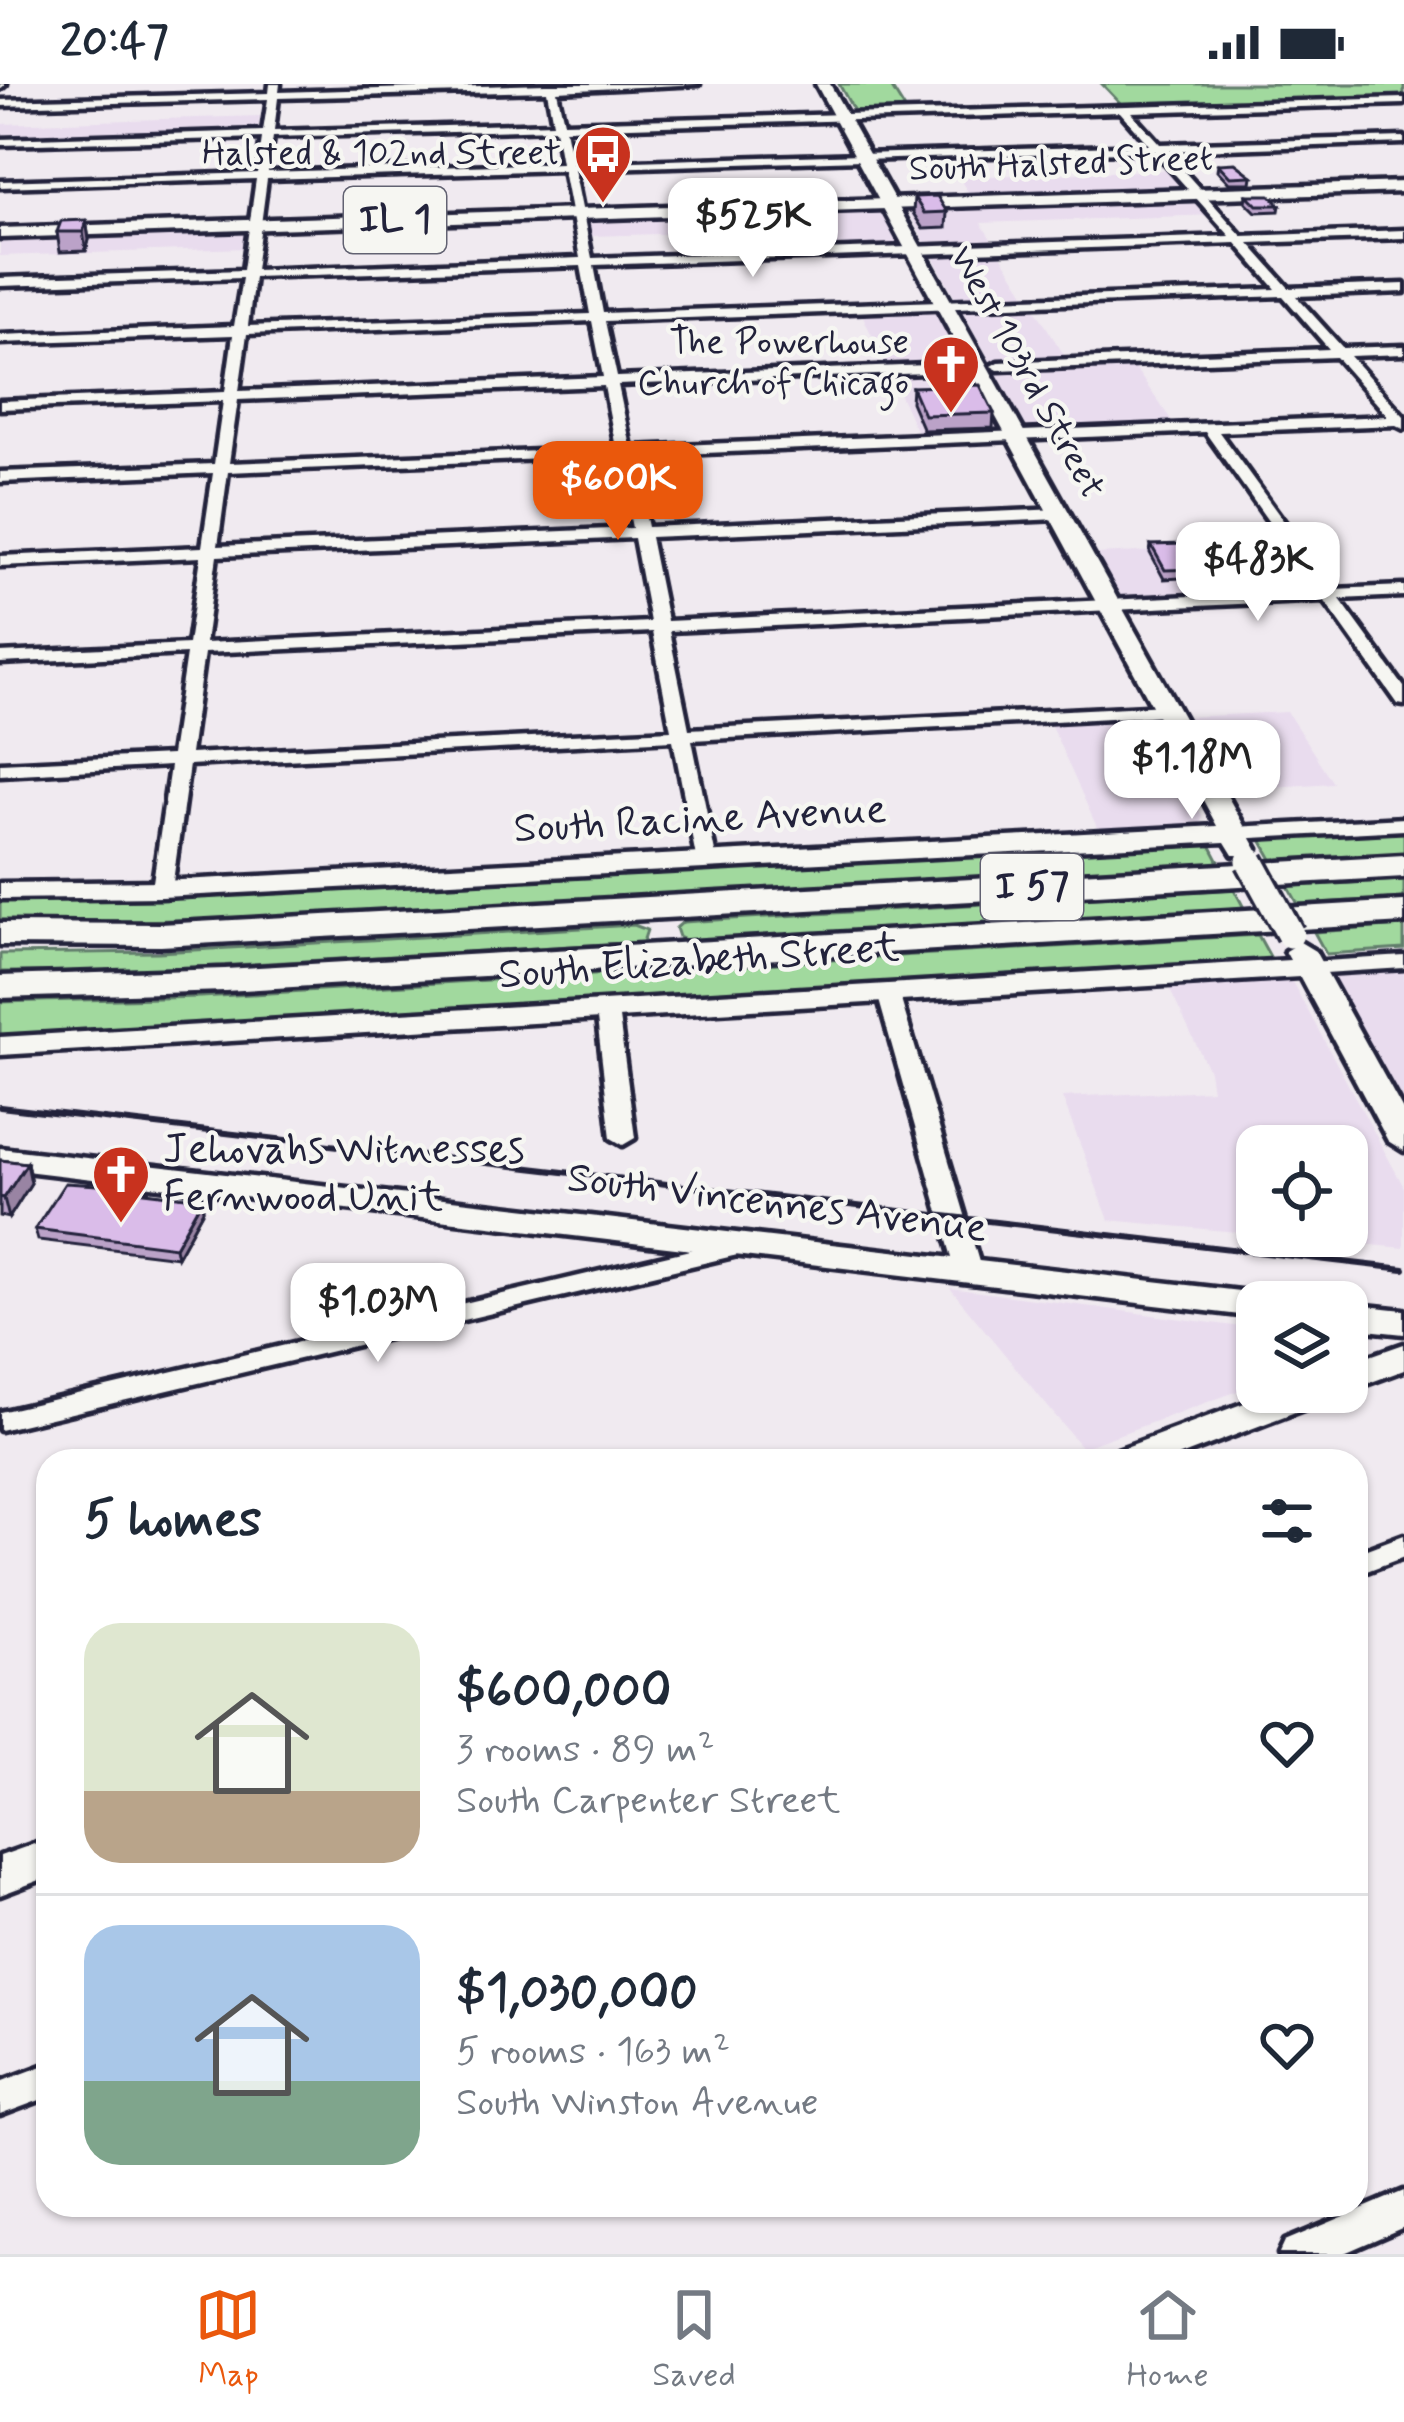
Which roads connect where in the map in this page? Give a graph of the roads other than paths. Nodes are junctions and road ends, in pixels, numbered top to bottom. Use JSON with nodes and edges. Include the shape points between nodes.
{"nodes":[{"id":1,"x":694,"y":84,"type":"edge"},
{"id":2,"x":823,"y":84,"type":"edge"},
{"id":3,"x":551,"y":86,"type":"edge"},
{"id":4,"x":274,"y":90,"type":"edge"},
{"id":5,"x":1404,"y":100,"type":"edge"},
{"id":6,"x":0,"y":104,"type":"edge"},
{"id":7,"x":1123,"y":109,"type":"junction"},
{"id":8,"x":841,"y":117,"type":"junction"},
{"id":9,"x":560,"y":125,"type":"junction"},
{"id":10,"x":268,"y":134,"type":"junction"},
{"id":11,"x":1404,"y":140,"type":"edge"},
{"id":12,"x":0,"y":142,"type":"edge"},
{"id":13,"x":1159,"y":148,"type":"junction"},
{"id":14,"x":863,"y":157,"type":"junction"},
{"id":15,"x":569,"y":166,"type":"junction"},
{"id":16,"x":263,"y":176,"type":"junction"},
{"id":17,"x":0,"y":184,"type":"edge"},
{"id":18,"x":1404,"y":184,"type":"edge"},
{"id":19,"x":1197,"y":191,"type":"junction"},
{"id":20,"x":887,"y":202,"type":"junction"},
{"id":21,"x":579,"y":212,"type":"junction"},
{"id":22,"x":257,"y":222,"type":"junction"},
{"id":23,"x":0,"y":230,"type":"edge"},
{"id":24,"x":1404,"y":234,"type":"edge"},
{"id":25,"x":1239,"y":239,"type":"junction"},
{"id":26,"x":914,"y":250,"type":"junction"},
{"id":27,"x":589,"y":261,"type":"junction"},
{"id":28,"x":250,"y":273,"type":"junction"},
{"id":29,"x":0,"y":282,"type":"edge"},
{"id":30,"x":1404,"y":288,"type":"edge"},
{"id":31,"x":1286,"y":293,"type":"junction"},
{"id":32,"x":944,"y":306,"type":"junction"},
{"id":33,"x":600,"y":318,"type":"junction"},
{"id":34,"x":242,"y":331,"type":"junction"},
{"id":35,"x":0,"y":340,"type":"edge"},
{"id":36,"x":1404,"y":350,"type":"edge"},
{"id":37,"x":1339,"y":352,"type":"junction"},
{"id":38,"x":988,"y":366,"type":"junction"},
{"id":39,"x":613,"y":381,"type":"junction"},
{"id":40,"x":232,"y":396,"type":"junction"},
{"id":41,"x":0,"y":404,"type":"edge"},
{"id":42,"x":1402,"y":422,"type":"edge"},
{"id":43,"x":1209,"y":428,"type":"junction"},
{"id":44,"x":1016,"y":436,"type":"junction"},
{"id":45,"x":626,"y":452,"type":"junction"},
{"id":46,"x":222,"y":468,"type":"junction"},
{"id":47,"x":0,"y":477,"type":"edge"},
{"id":48,"x":1059,"y":514,"type":"junction"},
{"id":49,"x":643,"y":533,"type":"junction"},
{"id":50,"x":210,"y":552,"type":"junction"},
{"id":51,"x":0,"y":561,"type":"edge"},
{"id":52,"x":1404,"y":591,"type":"edge"},
{"id":53,"x":1327,"y":595,"type":"junction"},
{"id":54,"x":1109,"y":605,"type":"junction"},
{"id":55,"x":661,"y":626,"type":"junction"},
{"id":56,"x":197,"y":648,"type":"junction"},
{"id":57,"x":0,"y":658,"type":"edge"},
{"id":58,"x":1404,"y":700,"type":"edge"},
{"id":59,"x":1167,"y":710,"type":"junction"},
{"id":60,"x":682,"y":735,"type":"junction"},
{"id":61,"x":181,"y":760,"type":"junction"},
{"id":62,"x":0,"y":769,"type":"edge"},
{"id":63,"x":1404,"y":824,"type":"edge"},
{"id":64,"x":1234,"y":833,"type":"junction"},
{"id":65,"x":707,"y":862,"type":"junction"},
{"id":66,"x":1404,"y":866,"type":"edge"},
{"id":67,"x":163,"y":889,"type":"junction"},
{"id":68,"x":0,"y":891,"type":"edge"},
{"id":69,"x":1404,"y":912,"type":"edge"},
{"id":70,"x":0,"y":934,"type":"edge"},
{"id":71,"x":1404,"y":962,"type":"edge"},
{"id":72,"x":1309,"y":968,"type":"junction"},
{"id":73,"x":0,"y":987,"type":"edge"},
{"id":74,"x":888,"y":993,"type":"junction"},
{"id":75,"x":607,"y":1010,"type":"junction"},
{"id":76,"x":0,"y":1046,"type":"edge"},
{"id":77,"x":623,"y":1138,"type":"dead end"},
{"id":78,"x":1404,"y":1141,"type":"edge"},
{"id":79,"x":0,"y":1158,"type":"edge"},
{"id":80,"x":741,"y":1246,"type":"junction"},
{"id":81,"x":969,"y":1272,"type":"junction"},
{"id":82,"x":1236,"y":1303,"type":"edge"},
{"id":83,"x":1368,"y":1318,"type":"edge"},
{"id":84,"x":1404,"y":1322,"type":"edge"},
{"id":85,"x":1404,"y":1356,"type":"edge"},
{"id":86,"x":1368,"y":1370,"type":"edge"},
{"id":87,"x":1255,"y":1413,"type":"edge"},
{"id":88,"x":0,"y":1421,"type":"edge"},
{"id":89,"x":1160,"y":1449,"type":"edge"},
{"id":90,"x":1404,"y":1546,"type":"edge"},
{"id":91,"x":1368,"y":1560,"type":"edge"},
{"id":92,"x":36,"y":1862,"type":"edge"},
{"id":93,"x":0,"y":1876,"type":"edge"},
{"id":94,"x":36,"y":2085,"type":"edge"},
{"id":95,"x":0,"y":2099,"type":"edge"},
{"id":96,"x":1404,"y":2209,"type":"edge"},
{"id":97,"x":1298,"y":2254,"type":"edge"}],
"edges":[{"from":1,"to":3,"type":"street"},
{"from":2,"to":8,"type":"main road","name":"West 103rd Street"},
{"from":3,"to":4,"type":"street"},
{"from":3,"to":9,"type":"street"},
{"from":4,"to":6,"type":"street"},
{"from":4,"to":10,"type":"street"},
{"from":5,"to":7,"type":"street"},
{"from":7,"to":8,"type":"street"},
{"from":7,"to":13,"type":"street"},
{"from":8,"to":9,"type":"street"},
{"from":8,"to":14,"type":"main road","name":"West 103rd Street"},
{"from":9,"to":10,"type":"street"},
{"from":9,"to":15,"type":"street"},
{"from":10,"to":12,"type":"street"},
{"from":10,"to":16,"type":"street"},
{"from":11,"to":13,"type":"street"},
{"from":13,"to":14,"type":"street"},
{"from":13,"to":19,"type":"street"},
{"from":14,"to":15,"type":"street"},
{"from":14,"to":20,"type":"main road","name":"West 103rd Street"},
{"from":15,"to":16,"type":"street"},
{"from":15,"to":21,"type":"street"},
{"from":16,"to":17,"type":"street"},
{"from":16,"to":22,"type":"street"},
{"from":18,"to":19,"type":"main road","name":"South Halsted Street","number":"IL 1"},
{"from":19,"to":20,"type":"main road","name":"South Halsted Street","number":"IL 1"},
{"from":19,"to":25,"type":"street"},
{"from":20,"to":21,"type":"main road","name":"South Halsted Street","number":"IL 1"},
{"from":20,"to":26,"type":"main road","name":"West 103rd Street"},
{"from":21,"to":22,"type":"main road","name":"South Halsted Street","number":"IL 1"},
{"from":21,"to":27,"type":"street"},
{"from":22,"to":23,"type":"main road","name":"South Halsted Street","number":"IL 1"},
{"from":22,"to":28,"type":"street"},
{"from":24,"to":25,"type":"street"},
{"from":25,"to":26,"type":"street"},
{"from":25,"to":31,"type":"street"},
{"from":26,"to":27,"type":"street"},
{"from":26,"to":32,"type":"main road","name":"West 103rd Street"},
{"from":27,"to":28,"type":"street"},
{"from":27,"to":33,"type":"street"},
{"from":28,"to":29,"type":"street"},
{"from":28,"to":34,"type":"street"},
{"from":30,"to":31,"type":"street"},
{"from":31,"to":32,"type":"street"},
{"from":31,"to":37,"type":"street"},
{"from":32,"to":33,"type":"street"},
{"from":32,"to":38,"type":"main road","name":"West 103rd Street"},
{"from":33,"to":34,"type":"street"},
{"from":33,"to":39,"type":"street"},
{"from":34,"to":35,"type":"street"},
{"from":34,"to":40,"type":"street"},
{"from":36,"to":37,"type":"street"},
{"from":37,"to":38,"type":"street"},
{"from":37,"to":42,"type":"street"},
{"from":38,"to":39,"type":"street"},
{"from":38,"to":44,"type":"main road","name":"West 103rd Street"},
{"from":39,"to":40,"type":"street"},
{"from":39,"to":45,"type":"street"},
{"from":40,"to":41,"type":"street"},
{"from":40,"to":46,"type":"street"},
{"from":42,"to":43,"type":"street"},
{"from":43,"to":44,"type":"street"},
{"from":43,"to":53,"type":"street"},
{"from":44,"to":45,"type":"street"},
{"from":44,"to":48,"type":"main road","name":"West 103rd Street"},
{"from":45,"to":46,"type":"street"},
{"from":45,"to":49,"type":"street"},
{"from":46,"to":47,"type":"street"},
{"from":46,"to":50,"type":"street"},
{"from":48,"to":49,"type":"street"},
{"from":48,"to":54,"type":"main road","name":"West 103rd Street"},
{"from":49,"to":50,"type":"street"},
{"from":49,"to":55,"type":"street"},
{"from":50,"to":51,"type":"street"},
{"from":50,"to":56,"type":"street"},
{"from":52,"to":53,"type":"street"},
{"from":53,"to":54,"type":"street"},
{"from":53,"to":58,"type":"street"},
{"from":54,"to":55,"type":"street"},
{"from":54,"to":59,"type":"main road","name":"West 103rd Street"},
{"from":55,"to":56,"type":"street"},
{"from":55,"to":60,"type":"street"},
{"from":56,"to":57,"type":"street"},
{"from":56,"to":61,"type":"street"},
{"from":59,"to":60,"type":"street"},
{"from":59,"to":64,"type":"main road","name":"West 103rd Street"},
{"from":60,"to":61,"type":"street"},
{"from":60,"to":65,"type":"street"},
{"from":61,"to":62,"type":"street"},
{"from":61,"to":67,"type":"street"},
{"from":63,"to":64,"type":"street","name":"South Racine Avenue"},
{"from":64,"to":65,"type":"main road","name":"South Racine Avenue"},
{"from":64,"to":72,"type":"main road","name":"West 103rd Street","bridge":true},
{"from":65,"to":67,"type":"main road","name":"South Racine Avenue"},
{"from":66,"to":70,"type":"highway","number":"I 57","via":[[161,935]]},
{"from":67,"to":68,"type":"main road","name":"South Racine Avenue"},
{"from":69,"to":73,"type":"highway","number":"I 57"},
{"from":71,"to":72,"type":"street","name":"South Elizabeth Street"},
{"from":72,"to":74,"type":"main road","name":"South Elizabeth Street"},
{"from":72,"to":78,"type":"main road","name":"West 103rd Street"},
{"from":74,"to":75,"type":"main road","name":"South Elizabeth Street"},
{"from":74,"to":81,"type":"street"},
{"from":75,"to":76,"type":"main road","name":"South Elizabeth Street"},
{"from":75,"to":77,"type":"street"},
{"from":79,"to":80,"type":"main road","name":"South Vincennes Avenue"},
{"from":80,"to":81,"type":"main road","name":"South Vincennes Avenue"},
{"from":80,"to":88,"type":"street"},
{"from":81,"to":82,"type":"main road","name":"South Vincennes Avenue"},
{"from":83,"to":84,"type":"main road"},
{"from":85,"to":86,"type":"main road"},
{"from":87,"to":89,"type":"main road"},
{"from":90,"to":91,"type":"street"},
{"from":92,"to":93,"type":"main road"},
{"from":94,"to":95,"type":"street"},
{"from":96,"to":97,"type":"street"}]}
